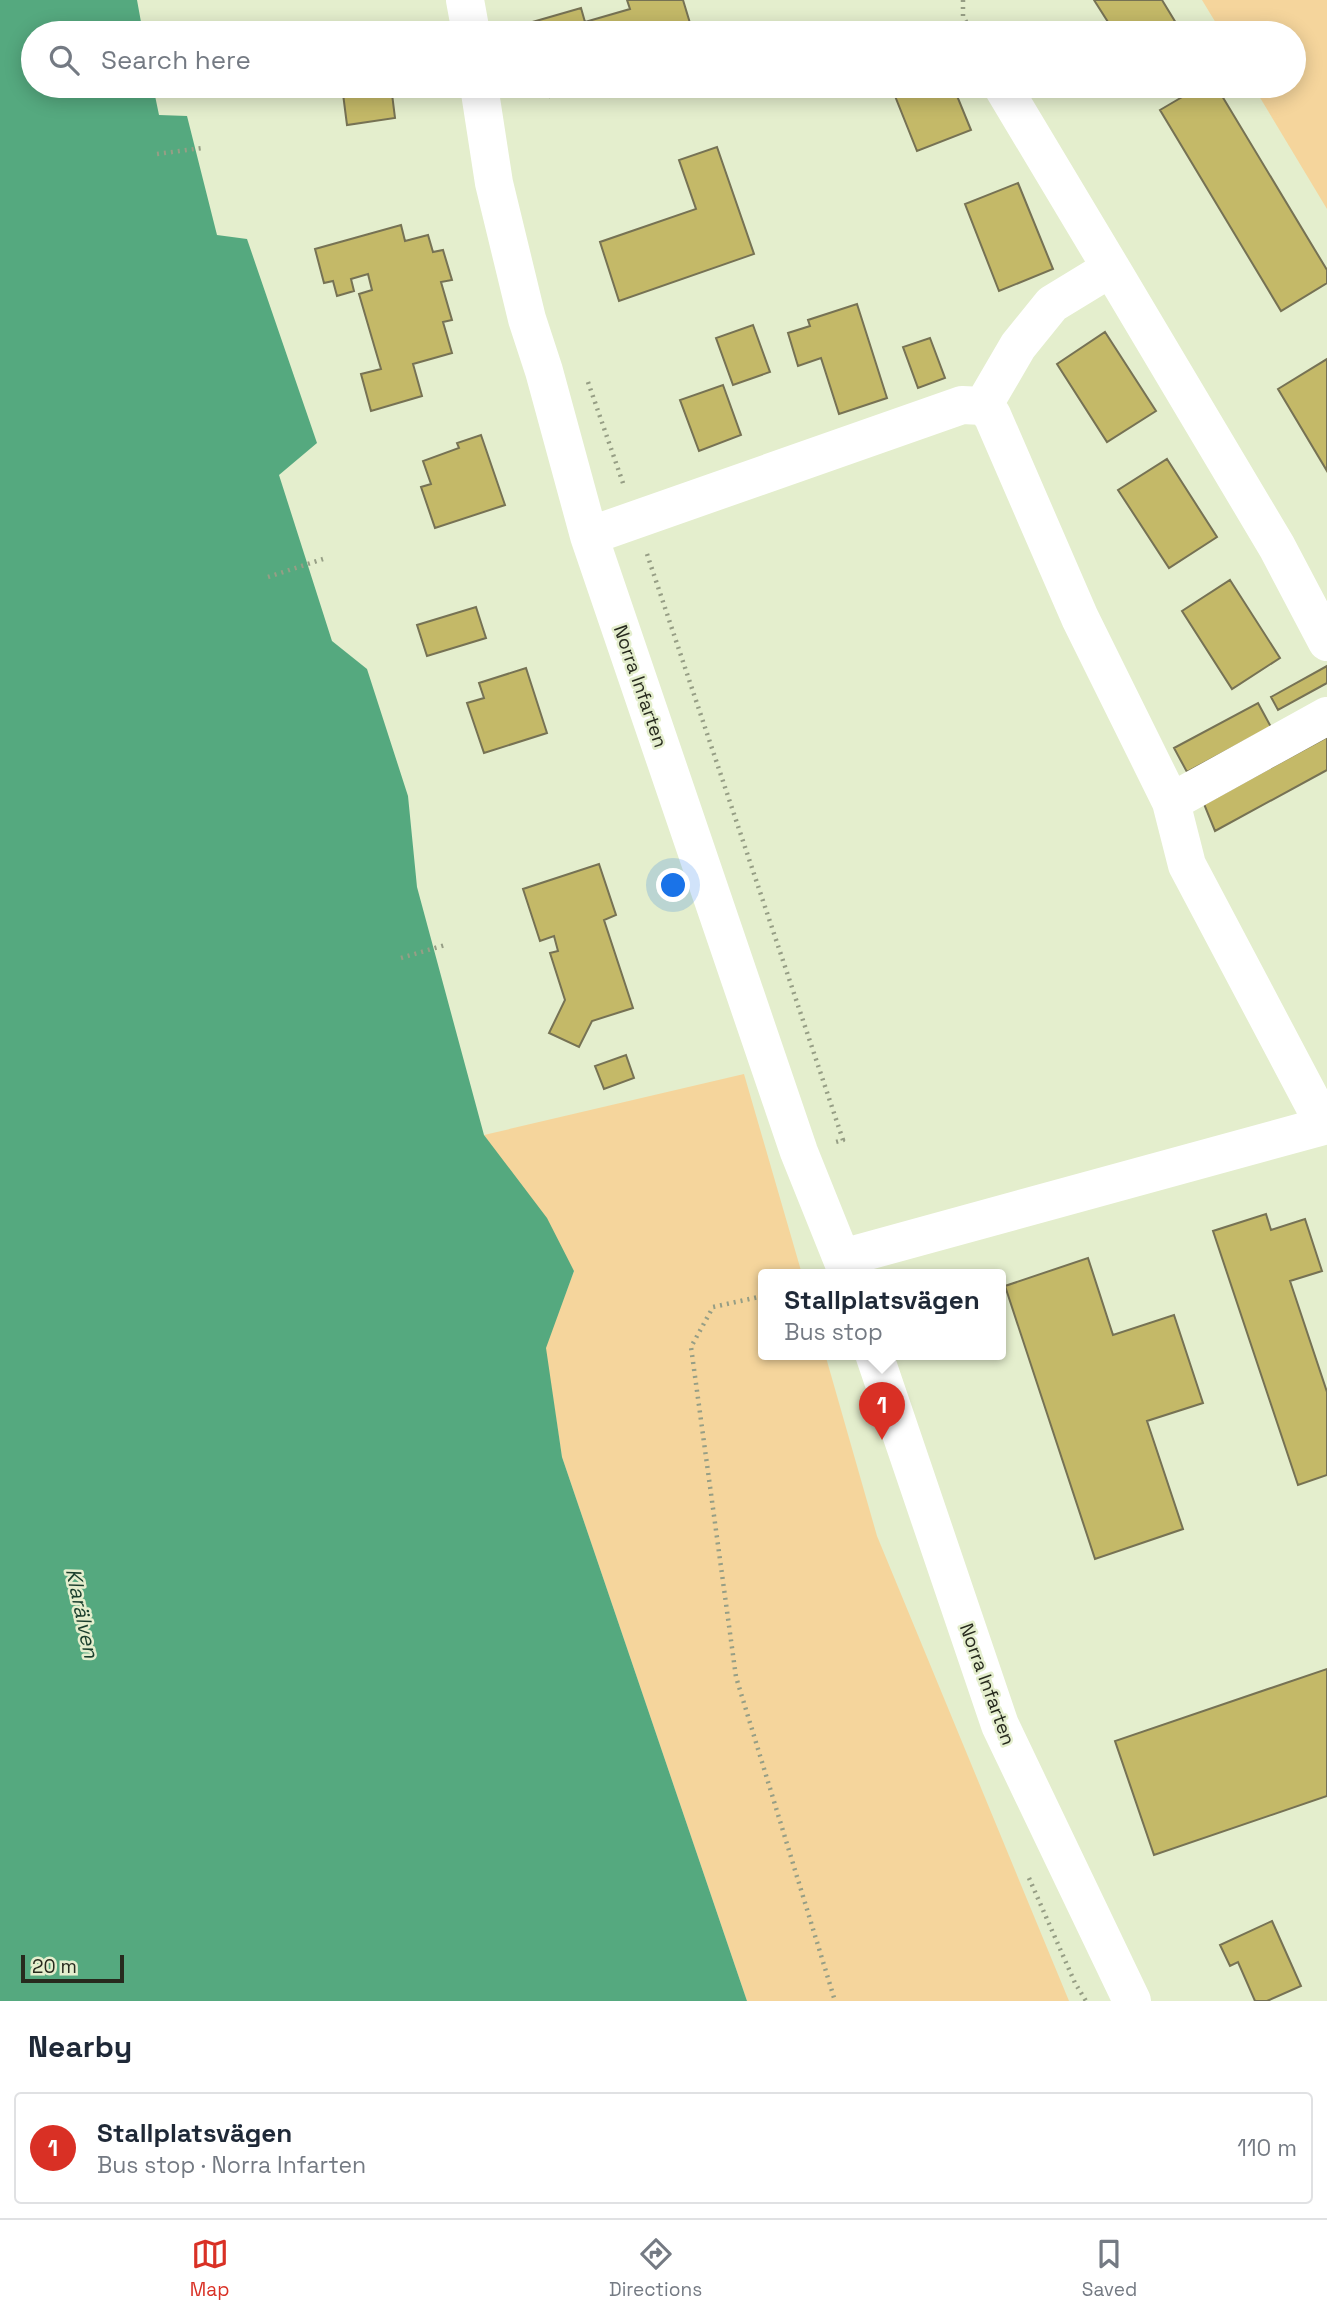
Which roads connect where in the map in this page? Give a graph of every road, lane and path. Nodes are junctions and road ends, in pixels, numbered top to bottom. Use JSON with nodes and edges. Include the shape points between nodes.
{"nodes":[{"id":1,"x":465,"y":0,"type":"edge"},
{"id":2,"x":963,"y":0,"type":"edge"},
{"id":3,"x":469,"y":21,"type":"edge"},
{"id":4,"x":966,"y":21,"type":"edge"},
{"id":5,"x":481,"y":98,"type":"edge"},
{"id":6,"x":1009,"y":98,"type":"edge"},
{"id":7,"x":202,"y":148,"type":"dead end"},
{"id":8,"x":157,"y":154,"type":"dead end"},
{"id":9,"x":1111,"y":268,"type":"junction"},
{"id":10,"x":586,"y":375,"type":"dead end"},
{"id":11,"x":983,"y":406,"type":"junction"},
{"id":12,"x":635,"y":520,"type":"junction"},
{"id":13,"x":589,"y":536,"type":"junction"},
{"id":14,"x":323,"y":559,"type":"dead end"},
{"id":15,"x":268,"y":576,"type":"dead end"},
{"id":16,"x":1327,"y":642,"type":"edge"},
{"id":17,"x":1327,"y":716,"type":"edge"},
{"id":18,"x":1171,"y":802,"type":"junction"},
{"id":19,"x":445,"y":945,"type":"dead end"},
{"id":20,"x":401,"y":958,"type":"dead end"},
{"id":21,"x":1326,"y":1125,"type":"edge"},
{"id":22,"x":843,"y":1140,"type":"dead end"},
{"id":23,"x":845,"y":1266,"type":"edge"},
{"id":24,"x":758,"y":1297,"type":"edge"},
{"id":25,"x":876,"y":1360,"type":"edge"},
{"id":26,"x":835,"y":2001,"type":"edge"},
{"id":27,"x":1132,"y":2001,"type":"edge"}],
"edges":[{"from":1,"to":3,"type":"street"},
{"from":2,"to":4,"type":"path"},
{"from":5,"to":13,"type":"street","name":"Norra Infarten","via":[[494,183],[527,319]]},
{"from":6,"to":9,"type":"street"},
{"from":7,"to":8,"type":"path"},
{"from":9,"to":11,"type":"street","via":[[1052,304],[1018,346]]},
{"from":9,"to":16,"type":"street","via":[[1277,547]]},
{"from":10,"to":12,"type":"path"},
{"from":11,"to":12,"type":"street","via":[[962,405]]},
{"from":11,"to":18,"type":"street","via":[[992,415],[1080,618]]},
{"from":12,"to":13,"type":"street"},
{"from":12,"to":22,"type":"path"},
{"from":13,"to":23,"type":"street","name":"Norra Infarten","via":[[799,1152]]},
{"from":14,"to":15,"type":"path"},
{"from":17,"to":18,"type":"street"},
{"from":18,"to":21,"type":"street","via":[[1187,865]]},
{"from":19,"to":20,"type":"path"},
{"from":21,"to":23,"type":"street"},
{"from":24,"to":26,"type":"path","via":[[713,1307],[691,1347],[736,1677]]},
{"from":25,"to":27,"type":"street","name":"Norra Infarten","via":[[1000,1725]]}]}
